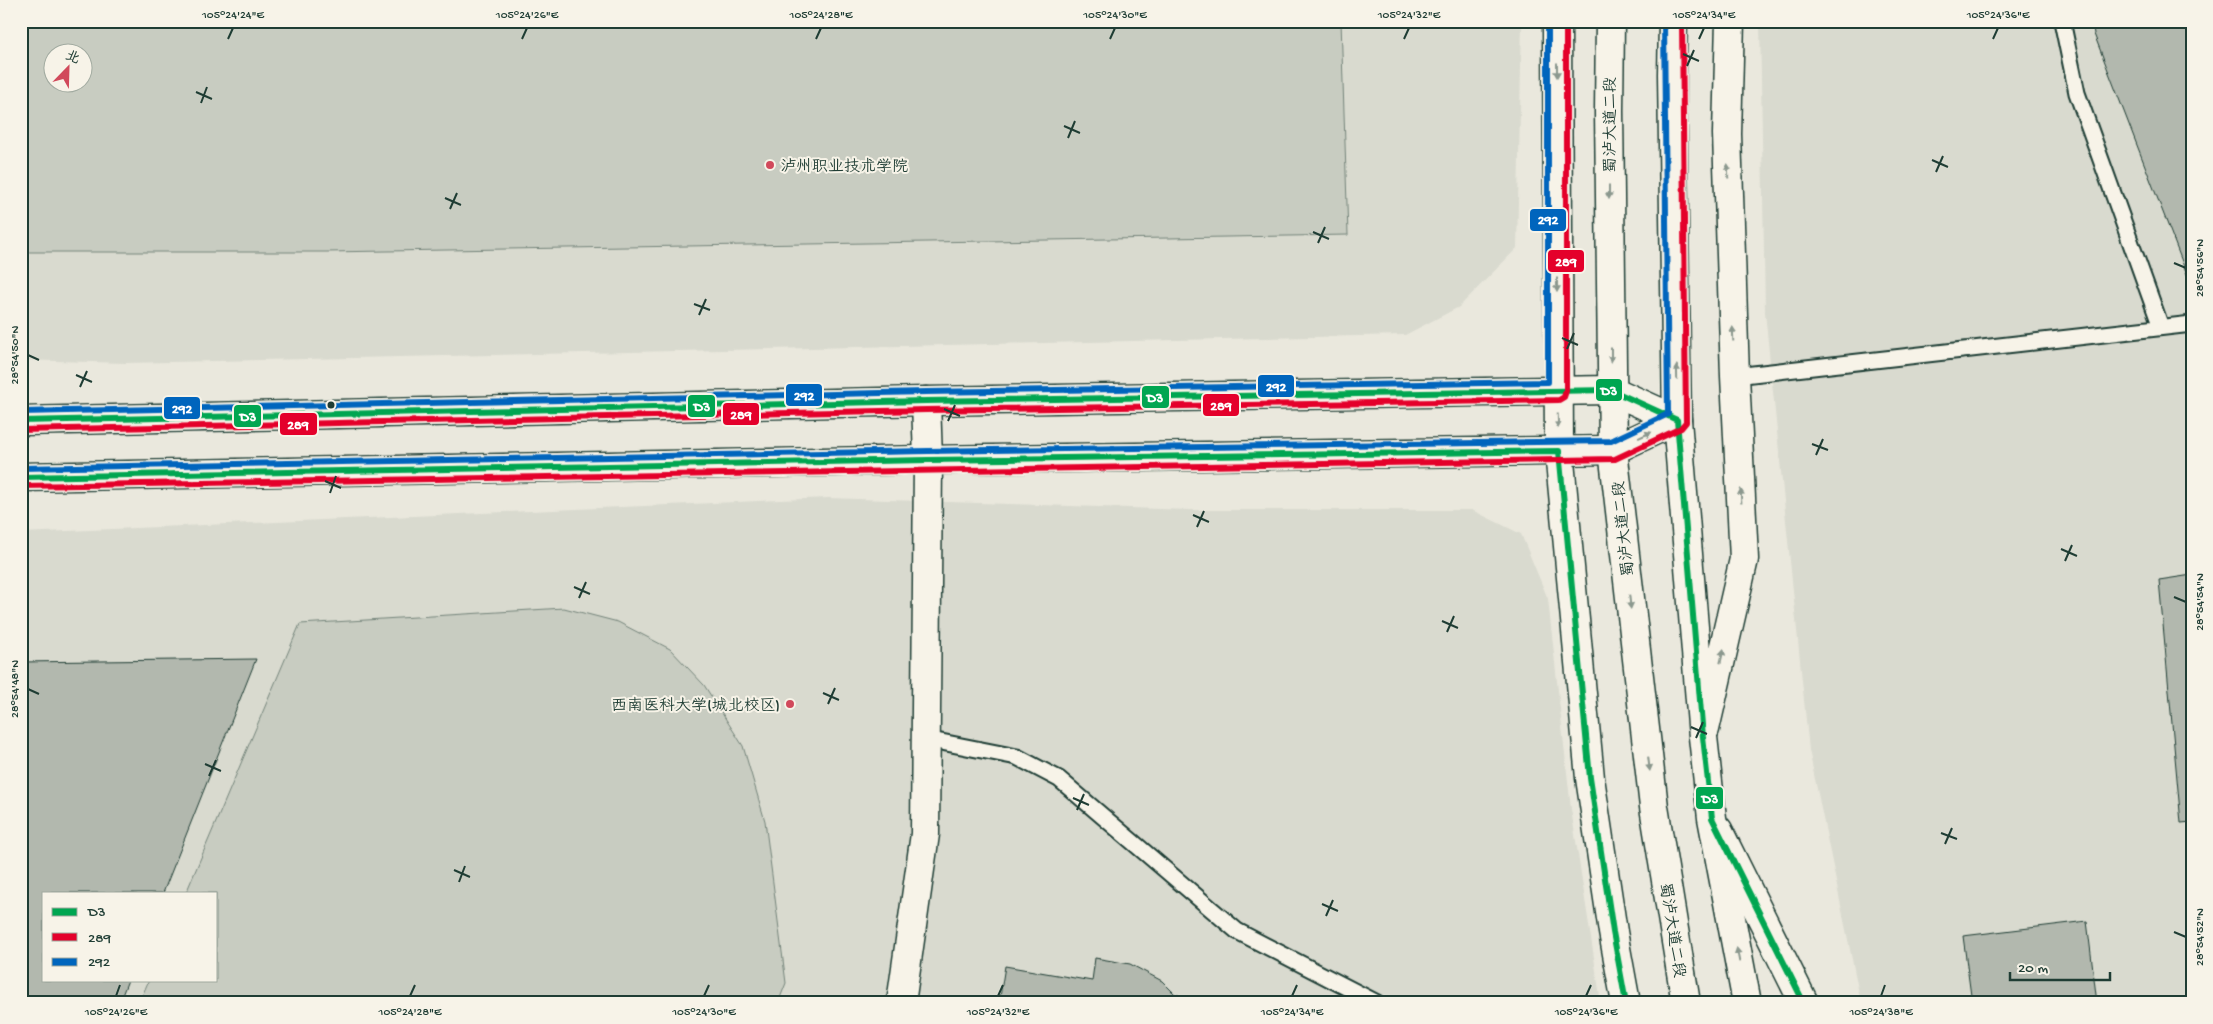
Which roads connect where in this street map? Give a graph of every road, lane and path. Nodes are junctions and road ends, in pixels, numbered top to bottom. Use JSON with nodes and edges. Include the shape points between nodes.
{"nodes":[{"id":1,"x":1558,"y":21,"type":"edge"},
{"id":2,"x":1610,"y":21,"type":"edge"},
{"id":3,"x":1673,"y":21,"type":"edge"},
{"id":4,"x":1730,"y":21,"type":"edge"},
{"id":5,"x":2062,"y":21,"type":"edge"},
{"id":6,"x":2192,"y":324,"type":"edge"},
{"id":7,"x":2161,"y":327,"type":"junction"},
{"id":8,"x":1735,"y":376,"type":"junction"},
{"id":9,"x":1611,"y":390,"type":"junction"},
{"id":10,"x":1557,"y":391,"type":"junction"},
{"id":11,"x":926,"y":401,"type":"junction"},
{"id":12,"x":1677,"y":420,"type":"junction"},
{"id":13,"x":21,"y":421,"type":"edge"},
{"id":14,"x":1559,"y":450,"type":"junction"},
{"id":15,"x":1613,"y":450,"type":"junction"},
{"id":16,"x":928,"y":460,"type":"junction"},
{"id":17,"x":21,"y":477,"type":"edge"},
{"id":18,"x":1703,"y":738,"type":"junction"},
{"id":19,"x":926,"y":739,"type":"junction"},
{"id":20,"x":1712,"y":818,"type":"junction"},
{"id":21,"x":901,"y":1003,"type":"edge"},
{"id":22,"x":1377,"y":1003,"type":"edge"},
{"id":23,"x":1626,"y":1003,"type":"edge"},
{"id":24,"x":1686,"y":1003,"type":"edge"},
{"id":25,"x":1747,"y":1003,"type":"edge"},
{"id":26,"x":1804,"y":1003,"type":"edge"}],
"edges":[{"from":1,"to":10,"type":"main road","one_way":true},
{"from":2,"to":9,"type":"main road","name":"蜀泸大道二段","one_way":true},
{"from":12,"to":3,"type":"main road","one_way":true},
{"from":8,"to":4,"type":"main road","one_way":true,"via":[[1727,134]]},
{"from":5,"to":7,"type":"lane","via":[[2077,93]]},
{"from":6,"to":7,"type":"lane"},
{"from":7,"to":8,"type":"lane"},
{"from":18,"to":8,"type":"main road","one_way":true,"via":[[1744,558]]},
{"from":9,"to":10,"type":"main road"},
{"from":9,"to":12,"type":"main road"},
{"from":9,"to":15,"type":"main road","name":"蜀泸大道二段"},
{"from":10,"to":11,"type":"main road"},
{"from":10,"to":14,"type":"main road","one_way":true},
{"from":11,"to":13,"type":"main road"},
{"from":11,"to":16,"type":"main road"},
{"from":15,"to":12,"type":"main road","one_way":true},
{"from":12,"to":18,"type":"main road"},
{"from":14,"to":15,"type":"main road"},
{"from":14,"to":16,"type":"main road"},
{"from":14,"to":23,"type":"main road","via":[[1590,778]]},
{"from":15,"to":24,"type":"main road","name":"蜀泸大道二段","one_way":true,"via":[[1654,808]]},
{"from":16,"to":17,"type":"main road"},
{"from":16,"to":19,"type":"main road"},
{"from":18,"to":20,"type":"main road"},
{"from":19,"to":21,"type":"main road","via":[[925,834]]},
{"from":19,"to":22,"type":"lane","via":[[1017,757],[1059,779],[1237,931]]},
{"from":25,"to":20,"type":"main road","one_way":true},
{"from":20,"to":26,"type":"main road"}]}
